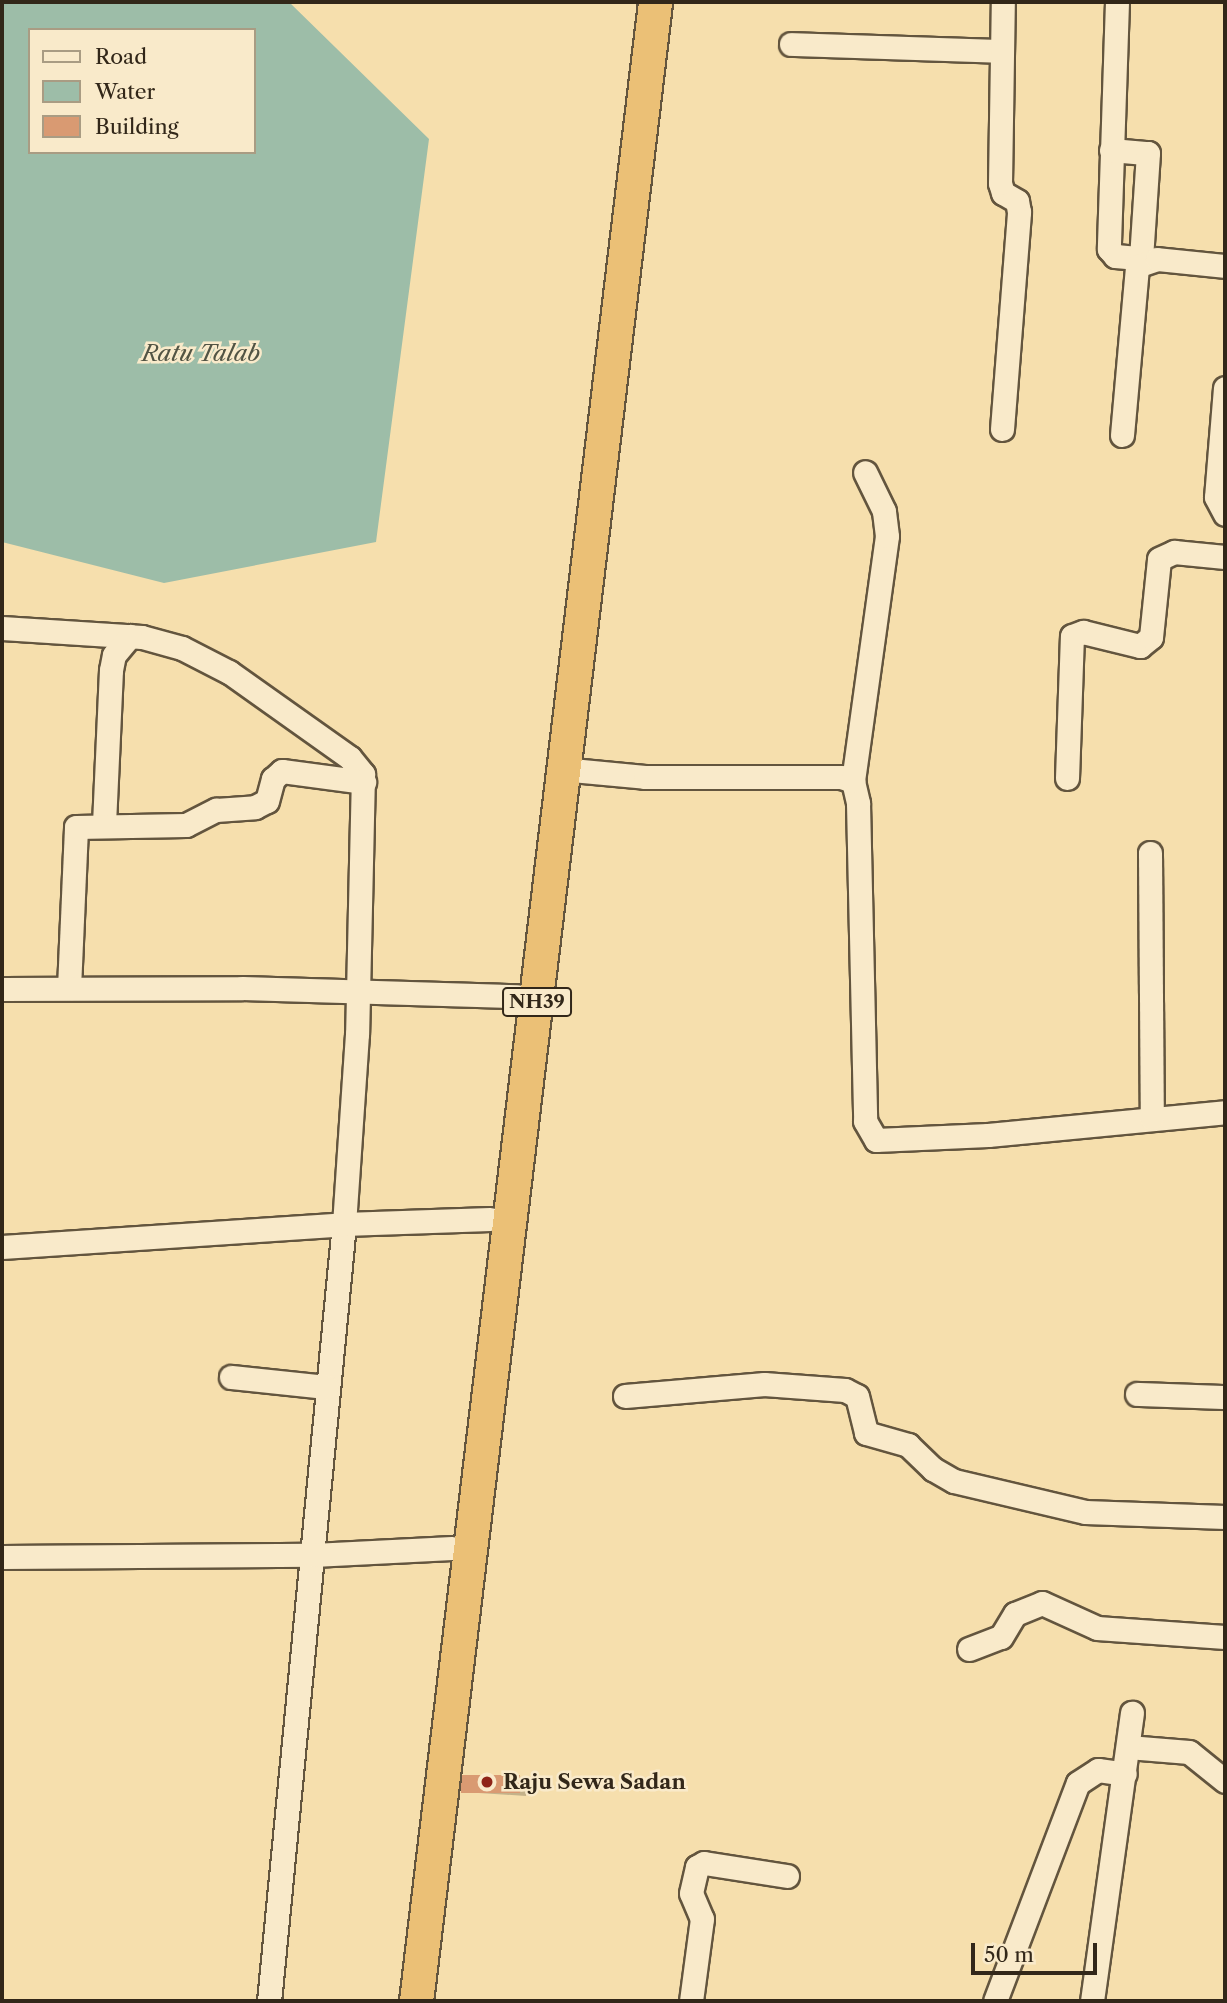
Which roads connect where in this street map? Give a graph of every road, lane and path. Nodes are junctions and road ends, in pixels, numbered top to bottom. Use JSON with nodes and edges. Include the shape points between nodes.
{"nodes":[{"id":1,"x":632,"y":2,"type":"edge"},
{"id":2,"x":655,"y":2,"type":"edge"},
{"id":3,"x":1003,"y":2,"type":"edge"},
{"id":4,"x":1117,"y":2,"type":"edge"},
{"id":5,"x":791,"y":44,"type":"dead end"},
{"id":6,"x":1002,"y":51,"type":"junction"},
{"id":7,"x":1111,"y":150,"type":"junction"},
{"id":8,"x":1144,"y":259,"type":"junction"},
{"id":9,"x":1225,"y":266,"type":"edge"},
{"id":10,"x":1225,"y":388,"type":"edge"},
{"id":11,"x":1002,"y":429,"type":"dead end"},
{"id":12,"x":1122,"y":435,"type":"dead end"},
{"id":13,"x":864,"y":472,"type":"dead end"},
{"id":14,"x":1225,"y":514,"type":"edge"},
{"id":15,"x":1225,"y":557,"type":"edge"},
{"id":16,"x":2,"y":628,"type":"edge"},
{"id":17,"x":130,"y":636,"type":"junction"},
{"id":18,"x":561,"y":769,"type":"junction"},
{"id":19,"x":1067,"y":778,"type":"dead end"},
{"id":20,"x":853,"y":781,"type":"junction"},
{"id":21,"x":364,"y":782,"type":"junction"},
{"id":22,"x":104,"y":824,"type":"junction"},
{"id":23,"x":1150,"y":853,"type":"dead end"},
{"id":24,"x":69,"y":988,"type":"junction"},
{"id":25,"x":2,"y":989,"type":"edge"},
{"id":26,"x":358,"y":992,"type":"junction"},
{"id":27,"x":516,"y":996,"type":"junction"},
{"id":28,"x":1225,"y":1112,"type":"edge"},
{"id":29,"x":1152,"y":1118,"type":"junction"},
{"id":30,"x":490,"y":1219,"type":"junction"},
{"id":31,"x":344,"y":1224,"type":"junction"},
{"id":32,"x":2,"y":1247,"type":"edge"},
{"id":33,"x":231,"y":1377,"type":"dead end"},
{"id":34,"x":326,"y":1387,"type":"junction"},
{"id":35,"x":1138,"y":1394,"type":"dead end"},
{"id":36,"x":625,"y":1396,"type":"dead end"},
{"id":37,"x":1225,"y":1397,"type":"edge"},
{"id":38,"x":1225,"y":1517,"type":"edge"},
{"id":39,"x":452,"y":1548,"type":"junction"},
{"id":40,"x":313,"y":1555,"type":"junction"},
{"id":41,"x":2,"y":1557,"type":"edge"},
{"id":42,"x":1225,"y":1637,"type":"edge"},
{"id":43,"x":969,"y":1649,"type":"dead end"},
{"id":44,"x":1132,"y":1713,"type":"dead end"},
{"id":45,"x":1128,"y":1747,"type":"junction"},
{"id":46,"x":1125,"y":1774,"type":"junction"},
{"id":47,"x":1225,"y":1781,"type":"edge"},
{"id":48,"x":787,"y":1876,"type":"dead end"},
{"id":49,"x":269,"y":2001,"type":"edge"},
{"id":50,"x":398,"y":2001,"type":"edge"},
{"id":51,"x":416,"y":2001,"type":"edge"},
{"id":52,"x":692,"y":2001,"type":"edge"},
{"id":53,"x":995,"y":2001,"type":"edge"},
{"id":54,"x":1092,"y":2001,"type":"edge"}],
"edges":[{"from":1,"to":27,"type":"highway","number":"NH39"},
{"from":2,"to":18,"type":"highway","number":"NH39"},
{"from":3,"to":6,"type":"street"},
{"from":4,"to":7,"type":"street"},
{"from":5,"to":6,"type":"street"},
{"from":6,"to":11,"type":"street","via":[[1000,183],[1003,193],[1017,201],[1019,212]]},
{"from":7,"to":8,"type":"street","via":[[1109,249],[1115,256]]},
{"from":7,"to":8,"type":"street","via":[[1149,153]]},
{"from":8,"to":9,"type":"street"},
{"from":8,"to":12,"type":"street","via":[[1135,275]]},
{"from":10,"to":14,"type":"street","via":[[1216,497]]},
{"from":13,"to":20,"type":"street","via":[[884,511],[887,537]]},
{"from":15,"to":19,"type":"street","via":[[1174,552],[1159,559],[1151,637],[1140,646],[1083,632],[1072,636]]},
{"from":16,"to":17,"type":"street"},
{"from":17,"to":21,"type":"street","via":[[182,648],[229,672],[350,758]]},
{"from":17,"to":22,"type":"street","via":[[114,655],[111,670]]},
{"from":18,"to":20,"type":"street","via":[[645,777],[841,777]]},
{"from":18,"to":51,"type":"highway","number":"NH39"},
{"from":20,"to":29,"type":"street","via":[[858,803],[865,1121],[870,1136],[884,1141],[988,1135]]},
{"from":21,"to":22,"type":"street","via":[[282,771],[273,779],[267,801],[255,807],[226,808],[186,825]]},
{"from":21,"to":26,"type":"street"},
{"from":22,"to":24,"type":"street","via":[[80,825],[72,833]]},
{"from":23,"to":29,"type":"street"},
{"from":24,"to":25,"type":"street"},
{"from":24,"to":26,"type":"street"},
{"from":26,"to":27,"type":"street"},
{"from":26,"to":31,"type":"street"},
{"from":27,"to":30,"type":"highway","number":"NH39"},
{"from":28,"to":29,"type":"street"},
{"from":30,"to":31,"type":"street"},
{"from":30,"to":39,"type":"highway","number":"NH39"},
{"from":31,"to":32,"type":"street"},
{"from":31,"to":34,"type":"street"},
{"from":33,"to":34,"type":"street"},
{"from":34,"to":40,"type":"street"},
{"from":35,"to":37,"type":"street"},
{"from":36,"to":38,"type":"street","via":[[764,1384],[845,1390],[857,1396],[866,1433],[908,1445],[954,1481],[1085,1512]]},
{"from":39,"to":40,"type":"street"},
{"from":39,"to":50,"type":"highway","number":"NH39"},
{"from":40,"to":41,"type":"street"},
{"from":40,"to":49,"type":"street"},
{"from":42,"to":43,"type":"street","via":[[1097,1628],[1042,1603],[1015,1614],[1001,1636]]},
{"from":44,"to":45,"type":"street"},
{"from":45,"to":46,"type":"street"},
{"from":45,"to":47,"type":"street","via":[[1189,1752]]},
{"from":46,"to":53,"type":"street","via":[[1098,1770],[1078,1783]]},
{"from":46,"to":54,"type":"street"},
{"from":48,"to":52,"type":"street","via":[[704,1863],[697,1867],[691,1893],[702,1919]]}]}
